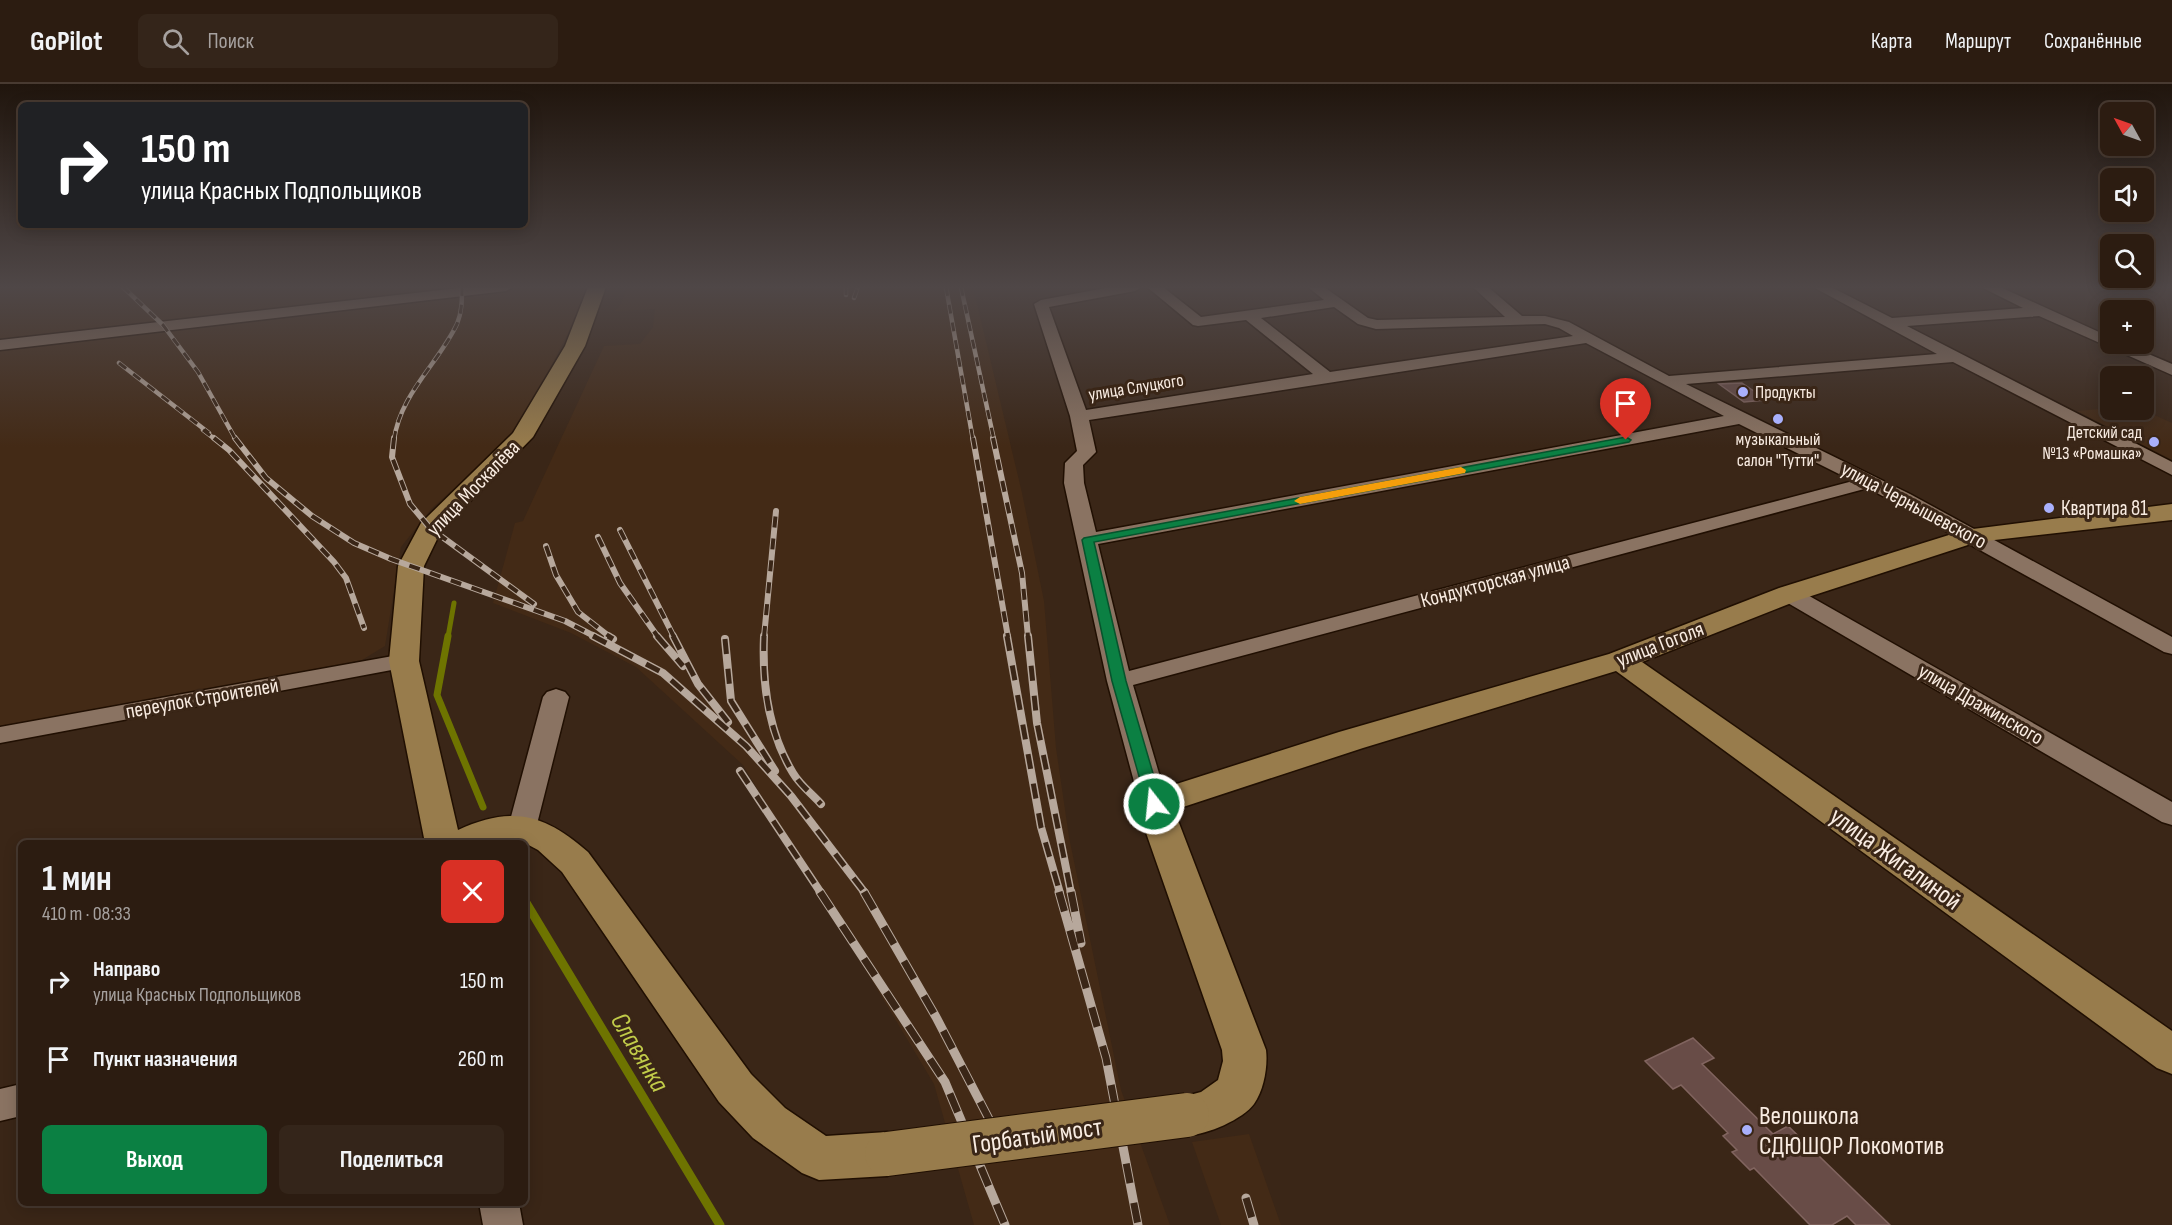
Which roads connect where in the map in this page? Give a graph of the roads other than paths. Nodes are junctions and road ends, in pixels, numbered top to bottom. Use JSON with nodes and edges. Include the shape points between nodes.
{"nodes":[{"id":1,"x":41,"y":340,"type":"edge"},
{"id":2,"x":577,"y":340,"type":"edge"},
{"id":3,"x":1053,"y":340,"type":"edge"},
{"id":4,"x":1281,"y":340,"type":"edge"},
{"id":5,"x":1581,"y":340,"type":"edge"},
{"id":6,"x":1592,"y":340,"type":"edge"},
{"id":7,"x":1922,"y":340,"type":"edge"},
{"id":8,"x":0,"y":345,"type":"edge"},
{"id":9,"x":2136,"y":354,"type":"edge"},
{"id":10,"x":1955,"y":357,"type":"junction"},
{"id":11,"x":2172,"y":370,"type":"edge"},
{"id":12,"x":1327,"y":377,"type":"junction"},
{"id":13,"x":1666,"y":381,"type":"junction"},
{"id":14,"x":1079,"y":416,"type":"junction"},
{"id":15,"x":1742,"y":418,"type":"junction"},
{"id":16,"x":2172,"y":468,"type":"edge"},
{"id":17,"x":1870,"y":482,"type":"junction"},
{"id":18,"x":2172,"y":512,"type":"edge"},
{"id":19,"x":1974,"y":536,"type":"junction"},
{"id":20,"x":1088,"y":540,"type":"junction"},
{"id":21,"x":1789,"y":594,"type":"junction"},
{"id":22,"x":2172,"y":647,"type":"edge"},
{"id":23,"x":1620,"y":660,"type":"junction"},
{"id":24,"x":404,"y":661,"type":"junction"},
{"id":25,"x":1119,"y":681,"type":"junction"},
{"id":26,"x":556,"y":697,"type":"dead end"},
{"id":27,"x":0,"y":735,"type":"edge"},
{"id":28,"x":1154,"y":804,"type":"junction"},
{"id":29,"x":2172,"y":815,"type":"edge"},
{"id":30,"x":522,"y":828,"type":"junction"},
{"id":31,"x":441,"y":840,"type":"edge"},
{"id":32,"x":469,"y":840,"type":"edge"},
{"id":33,"x":2172,"y":1055,"type":"edge"},
{"id":34,"x":18,"y":1101,"type":"edge"},
{"id":35,"x":0,"y":1105,"type":"edge"},
{"id":36,"x":500,"y":1206,"type":"edge"},
{"id":37,"x":504,"y":1225,"type":"edge"}],
"edges":[{"from":1,"to":8,"type":"street"},
{"from":2,"to":24,"type":"main road","name":"улица Москалёва","via":[[522,437],[430,528],[417,552],[411,566]]},
{"from":3,"to":14,"type":"street"},
{"from":4,"to":12,"type":"street"},
{"from":5,"to":12,"type":"street","name":"улица Слуцкого"},
{"from":6,"to":13,"type":"street","name":"улица Чернышевского"},
{"from":7,"to":10,"type":"street"},
{"from":9,"to":11,"type":"street"},
{"from":10,"to":13,"type":"street"},
{"from":10,"to":16,"type":"street"},
{"from":12,"to":14,"type":"street","name":"улица Слуцкого"},
{"from":13,"to":15,"type":"street","name":"улица Чернышевского"},
{"from":14,"to":20,"type":"street","via":[[1087,452],[1074,463],[1074,483]]},
{"from":15,"to":17,"type":"street","name":"улица Чернышевского"},
{"from":15,"to":20,"type":"street"},
{"from":17,"to":19,"type":"street","name":"улица Чернышевского"},
{"from":17,"to":25,"type":"street","name":"Кондукторская улица"},
{"from":18,"to":19,"type":"main road","name":"улица Гоголя"},
{"from":19,"to":21,"type":"main road","name":"улица Гоголя"},
{"from":19,"to":22,"type":"street","name":"улица Чернышевского"},
{"from":20,"to":25,"type":"street"},
{"from":21,"to":23,"type":"main road","name":"улица Гоголя"},
{"from":21,"to":29,"type":"street","name":"улица Дражинского"},
{"from":23,"to":28,"type":"main road","name":"улица Гоголя"},
{"from":23,"to":33,"type":"main road","name":"улица Жигалиной"},
{"from":24,"to":27,"type":"street","name":"переулок Строителей"},
{"from":24,"to":31,"type":"main road","name":"улица Москалёва"},
{"from":25,"to":28,"type":"street"},
{"from":26,"to":30,"type":"street"},
{"from":28,"to":30,"type":"main road","name":"Горбатый мост","bridge":true,"via":[[1244,1050],[1238,1090],[1211,1110],[1187,1115],[887,1154],[819,1158],[770,1123],[735,1088],[575,862],[549,838]]},
{"from":30,"to":32,"type":"main road","via":[[500,828]]},
{"from":34,"to":35,"type":"street"},
{"from":36,"to":37,"type":"street"}]}
